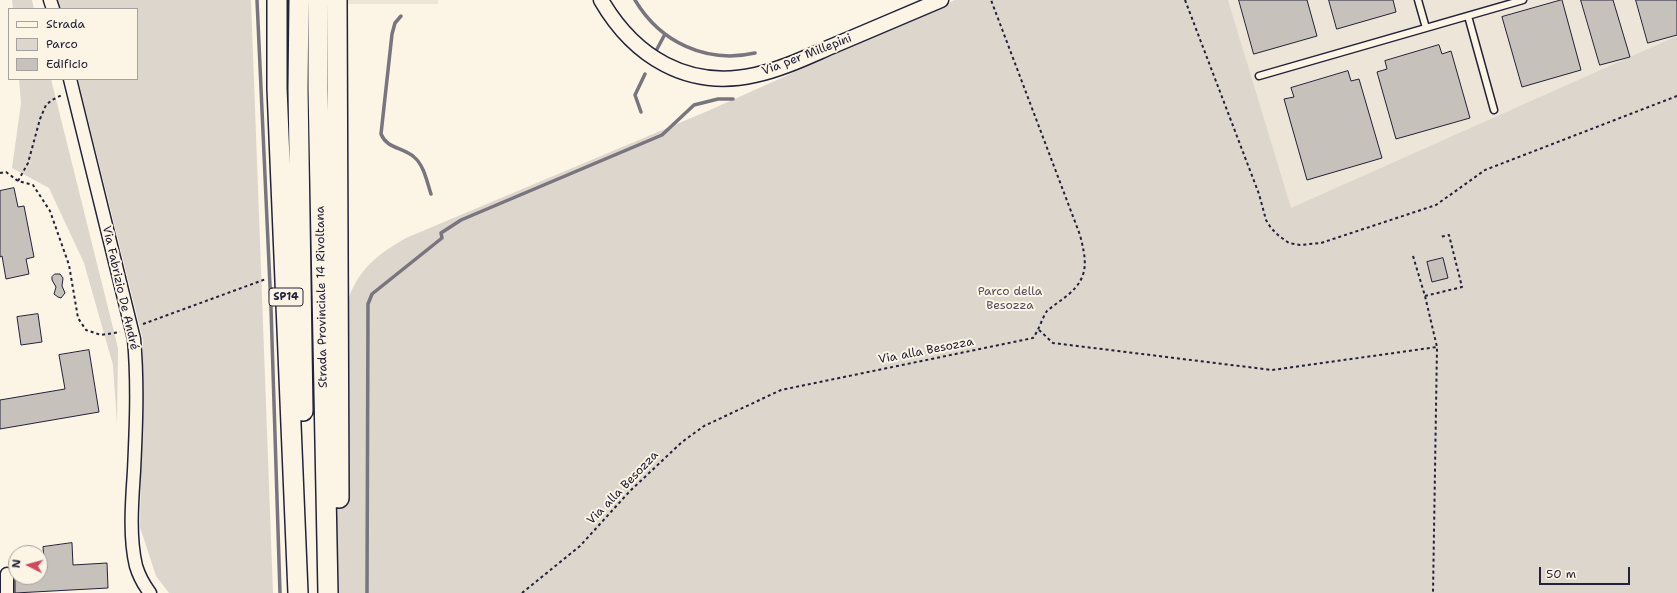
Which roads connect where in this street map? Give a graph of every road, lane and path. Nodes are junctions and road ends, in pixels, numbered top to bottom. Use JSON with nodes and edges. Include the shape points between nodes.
{"nodes":[{"id":1,"x":277,"y":0,"type":"edge"},
{"id":2,"x":299,"y":0,"type":"edge"},
{"id":3,"x":318,"y":0,"type":"edge"},
{"id":4,"x":337,"y":0,"type":"edge"},
{"id":5,"x":601,"y":0,"type":"edge"},
{"id":6,"x":941,"y":0,"type":"edge"},
{"id":7,"x":991,"y":0,"type":"edge"},
{"id":8,"x":1185,"y":0,"type":"edge"},
{"id":9,"x":1418,"y":0,"type":"edge"},
{"id":10,"x":1523,"y":0,"type":"edge"},
{"id":11,"x":1468,"y":16,"type":"junction"},
{"id":12,"x":1426,"y":28,"type":"junction"},
{"id":13,"x":1259,"y":76,"type":"dead end"},
{"id":14,"x":70,"y":80,"type":"edge"},
{"id":15,"x":60,"y":90,"type":"dead end"},
{"id":16,"x":73,"y":92,"type":"junction"},
{"id":17,"x":61,"y":96,"type":"junction"},
{"id":18,"x":1677,"y":96,"type":"edge"},
{"id":19,"x":1494,"y":110,"type":"dead end"},
{"id":20,"x":0,"y":173,"type":"edge"},
{"id":21,"x":18,"y":181,"type":"junction"},
{"id":22,"x":1440,"y":237,"type":"dead end"},
{"id":23,"x":1413,"y":256,"type":"dead end"},
{"id":24,"x":266,"y":280,"type":"dead end"},
{"id":25,"x":1425,"y":296,"type":"junction"},
{"id":26,"x":126,"y":330,"type":"junction"},
{"id":27,"x":1039,"y":330,"type":"junction"},
{"id":28,"x":122,"y":339,"type":"dead end"},
{"id":29,"x":1437,"y":347,"type":"junction"},
{"id":30,"x":7,"y":574,"type":"dead end"},
{"id":31,"x":7,"y":593,"type":"edge"},
{"id":32,"x":150,"y":593,"type":"edge"},
{"id":33,"x":298,"y":593,"type":"edge"},
{"id":34,"x":306,"y":593,"type":"edge"},
{"id":35,"x":328,"y":593,"type":"edge"},
{"id":36,"x":339,"y":593,"type":"edge"},
{"id":37,"x":522,"y":593,"type":"edge"},
{"id":38,"x":1433,"y":593,"type":"edge"}],
"edges":[{"from":1,"to":33,"type":"highway","number":"SP14","via":[[277,88]]},
{"from":2,"to":34,"type":"highway","name":"Strada Provinciale 14 Rivoltana","number":"SP14","via":[[298,89]]},
{"from":3,"to":35,"type":"highway","name":"Strada Provinciale 14 Rivoltana"},
{"from":4,"to":36,"type":"highway"},
{"from":5,"to":6,"type":"street","name":"Via per Millepini","via":[[622,31],[652,57],[689,74],[729,78],[756,75],[788,64]]},
{"from":7,"to":27,"type":"path","via":[[1080,235],[1085,258],[1080,283],[1046,313]]},
{"from":8,"to":18,"type":"path","via":[[1259,194],[1266,220],[1279,236],[1300,245],[1321,243],[1436,205],[1486,170]]},
{"from":9,"to":12,"type":"lane"},
{"from":10,"to":11,"type":"lane"},
{"from":11,"to":12,"type":"lane"},
{"from":11,"to":19,"type":"lane"},
{"from":12,"to":13,"type":"lane"},
{"from":14,"to":16,"type":"street","name":"Via Fabrizio De André"},
{"from":15,"to":17,"type":"path"},
{"from":16,"to":17,"type":"path"},
{"from":16,"to":26,"type":"street","name":"Via Fabrizio De André"},
{"from":17,"to":21,"type":"path","via":[[46,105],[28,163]]},
{"from":20,"to":21,"type":"path","via":[[6,172]]},
{"from":21,"to":26,"type":"path","via":[[33,185],[50,211],[69,265],[78,318],[86,330],[101,335]]},
{"from":22,"to":25,"type":"path","via":[[1449,235],[1462,287]]},
{"from":23,"to":25,"type":"path"},
{"from":24,"to":26,"type":"path"},
{"from":25,"to":29,"type":"path"},
{"from":26,"to":28,"type":"path"},
{"from":26,"to":32,"type":"street","name":"Via Fabrizio De André","via":[[136,366],[132,499],[135,560],[138,573]]},
{"from":27,"to":29,"type":"path","via":[[1052,343],[1272,370]]},
{"from":27,"to":37,"type":"path","name":"Via alla Besozza","via":[[1033,338],[1026,340],[781,390],[704,426],[682,442],[630,491],[580,546]]},
{"from":29,"to":38,"type":"path"},
{"from":30,"to":31,"type":"street"}]}
